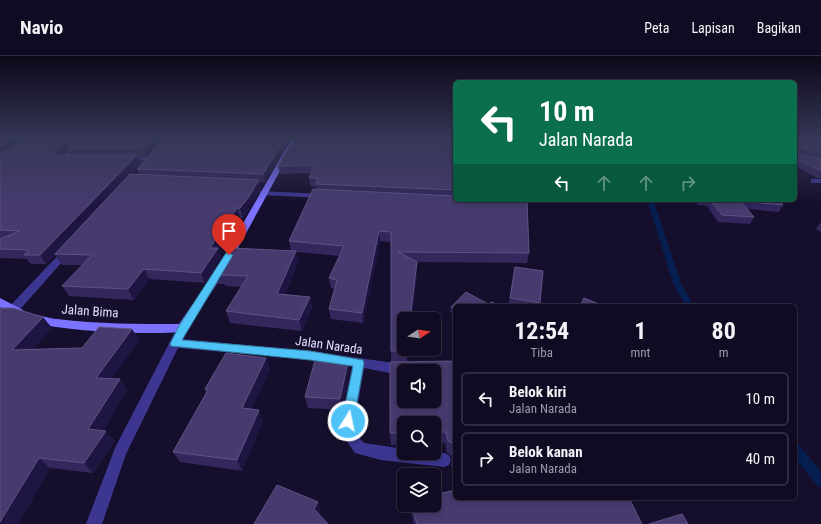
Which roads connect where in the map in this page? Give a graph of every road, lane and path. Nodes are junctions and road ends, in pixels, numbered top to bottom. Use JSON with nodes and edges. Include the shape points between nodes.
{"nodes":[{"id":1,"x":62,"y":160,"type":"edge"},
{"id":2,"x":76,"y":160,"type":"edge"},
{"id":3,"x":149,"y":160,"type":"edge"},
{"id":4,"x":286,"y":160,"type":"edge"},
{"id":5,"x":141,"y":169,"type":"edge"},
{"id":6,"x":264,"y":189,"type":"junction"},
{"id":7,"x":335,"y":196,"type":"edge"},
{"id":8,"x":75,"y":242,"type":"edge"},
{"id":9,"x":0,"y":302,"type":"edge"},
{"id":10,"x":12,"y":311,"type":"junction"},
{"id":11,"x":182,"y":328,"type":"junction"},
{"id":12,"x":175,"y":344,"type":"junction"},
{"id":13,"x":359,"y":363,"type":"junction"},
{"id":14,"x":397,"y":368,"type":"edge"},
{"id":15,"x":444,"y":460,"type":"dead end"},
{"id":16,"x":94,"y":524,"type":"edge"}],
"edges":[{"from":1,"to":2,"type":"street"},
{"from":3,"to":5,"type":"street"},
{"from":4,"to":6,"type":"main road"},
{"from":6,"to":7,"type":"street"},
{"from":6,"to":11,"type":"main road","via":[[222,268]]},
{"from":8,"to":10,"type":"street"},
{"from":9,"to":10,"type":"main road","name":"Jalan Bima"},
{"from":10,"to":11,"type":"main road","name":"Jalan Bima","via":[[51,323],[103,328]]},
{"from":11,"to":12,"type":"street"},
{"from":12,"to":13,"type":"street","name":"Jalan Narada","via":[[302,355]]},
{"from":12,"to":16,"type":"street","via":[[120,453]]},
{"from":13,"to":14,"type":"street","name":"Jalan Narada"},
{"from":13,"to":15,"type":"street","via":[[348,421],[350,436],[360,448]]}]}
